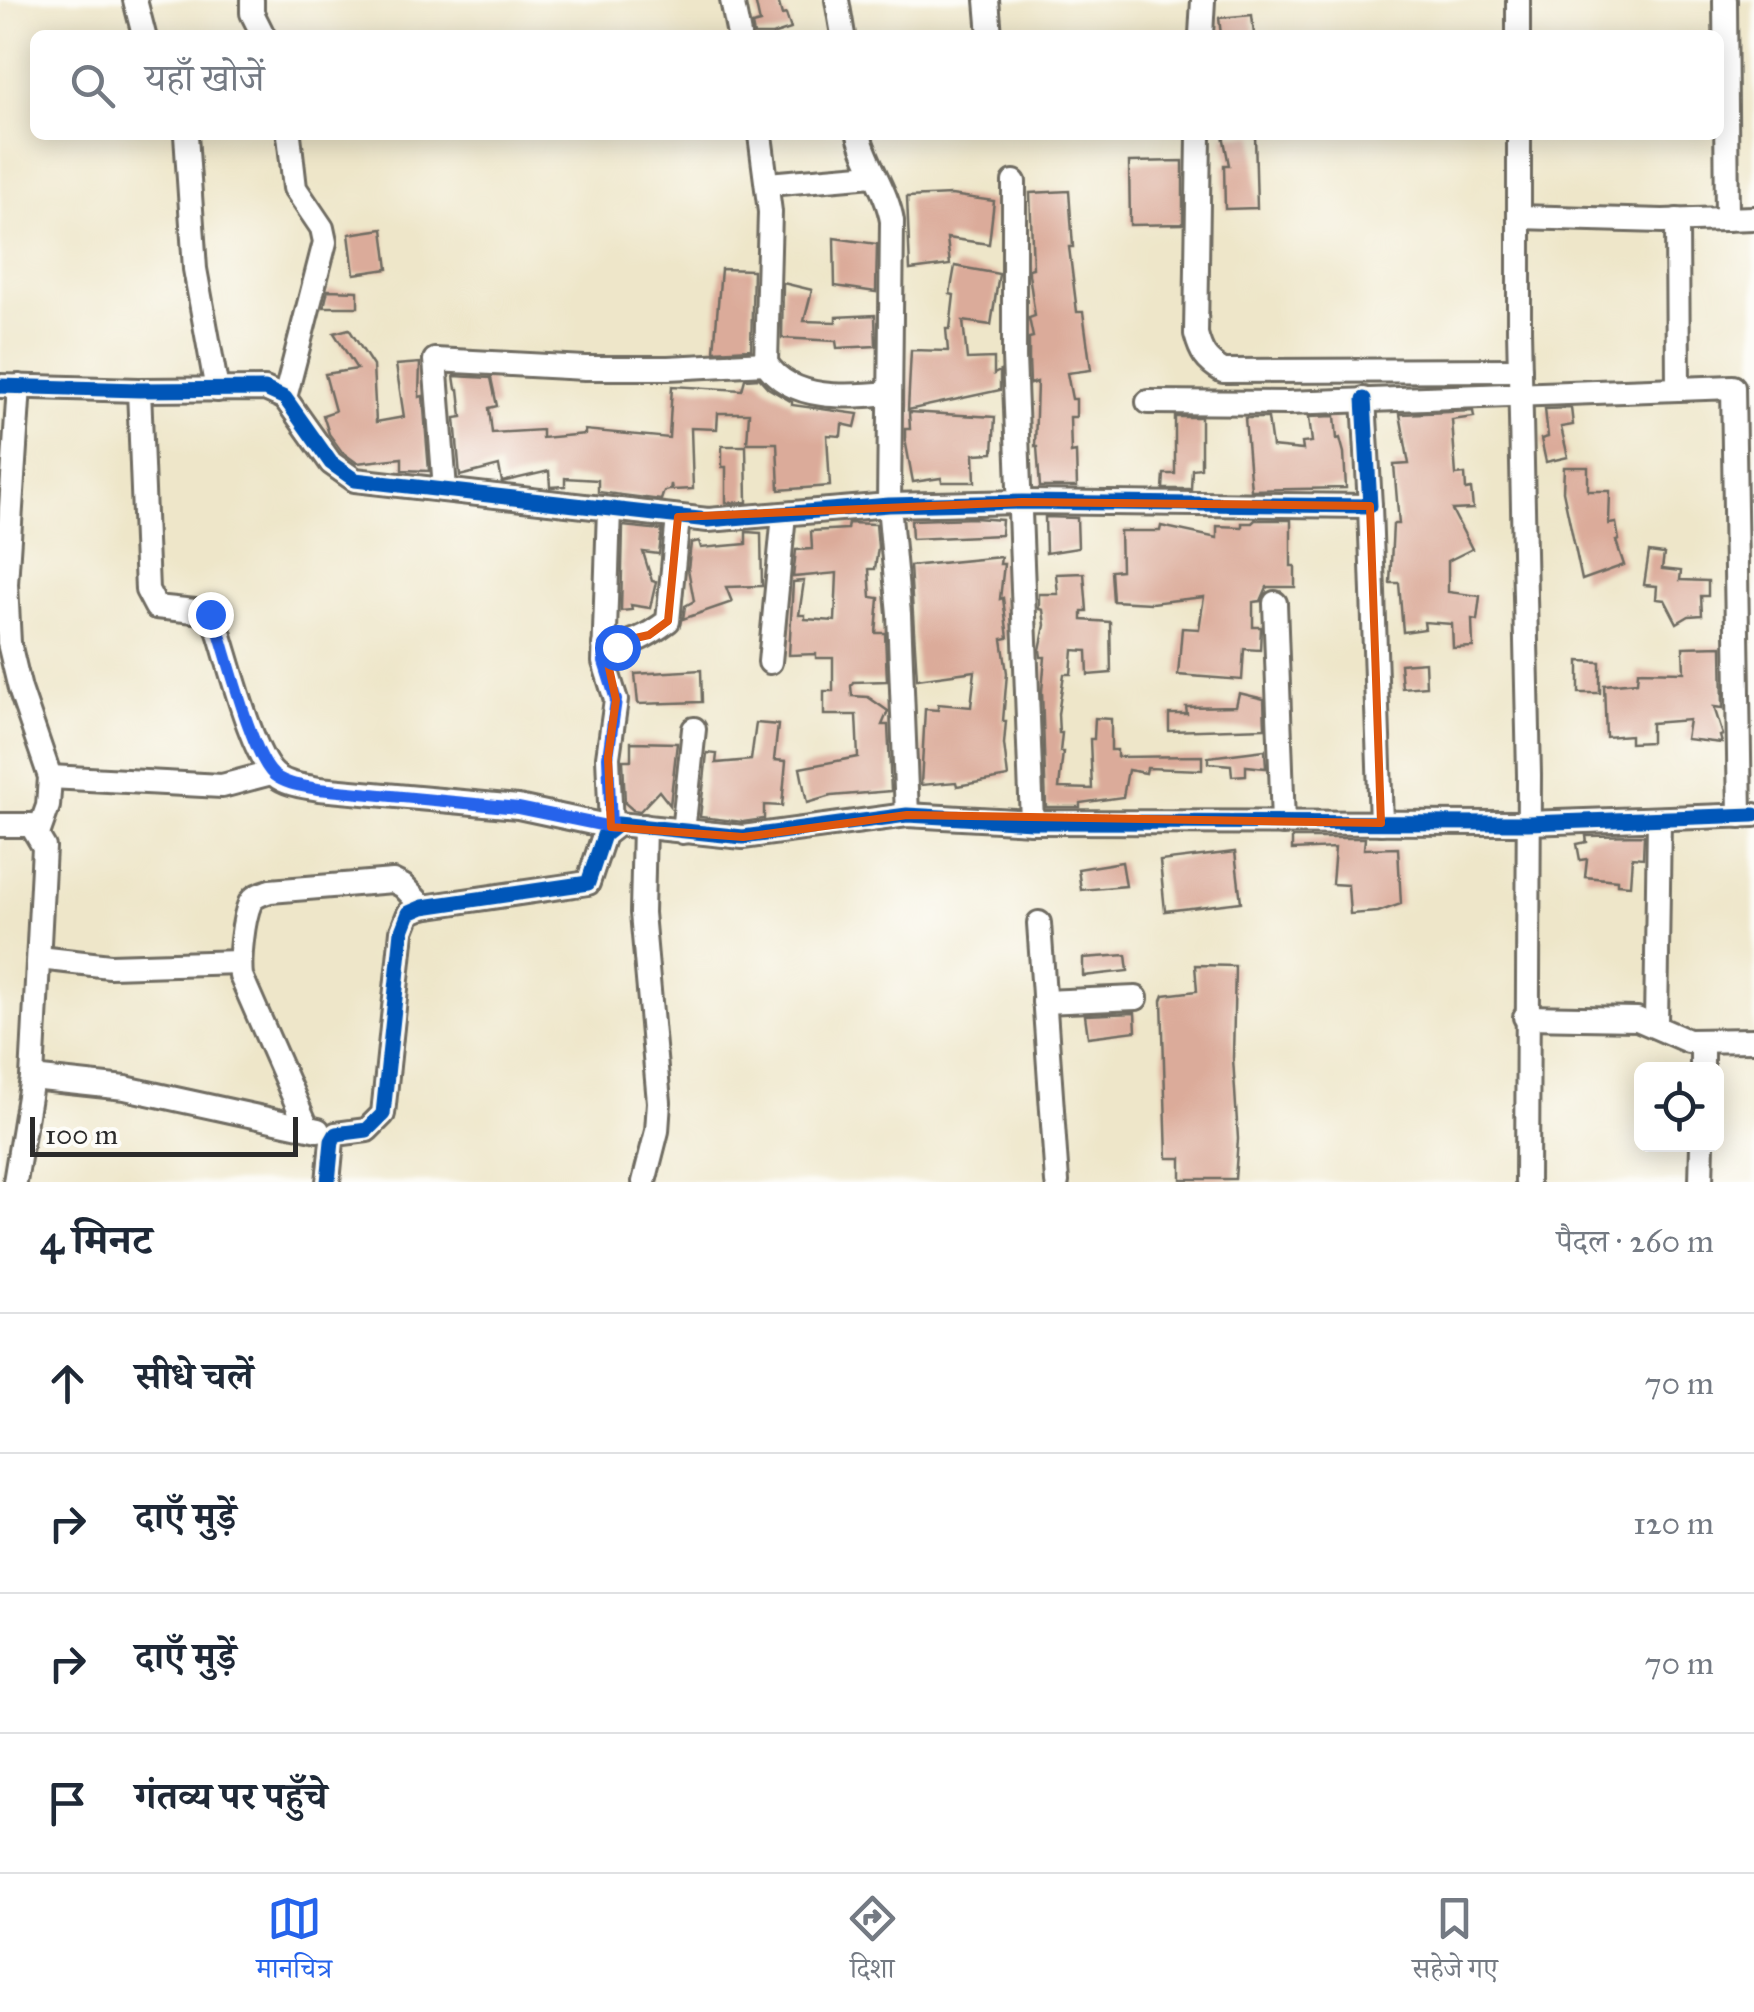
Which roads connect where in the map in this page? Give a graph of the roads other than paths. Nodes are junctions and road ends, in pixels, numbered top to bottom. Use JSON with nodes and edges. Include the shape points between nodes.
{"nodes":[{"id":1,"x":135,"y":0,"type":"edge"},
{"id":2,"x":252,"y":0,"type":"edge"},
{"id":3,"x":732,"y":0,"type":"edge"},
{"id":4,"x":837,"y":0,"type":"edge"},
{"id":5,"x":987,"y":0,"type":"edge"},
{"id":6,"x":1203,"y":0,"type":"edge"},
{"id":7,"x":1518,"y":0,"type":"edge"},
{"id":8,"x":1725,"y":0,"type":"edge"},
{"id":9,"x":143,"y":30,"type":"edge"},
{"id":10,"x":260,"y":30,"type":"edge"},
{"id":11,"x":738,"y":30,"type":"edge"},
{"id":12,"x":841,"y":30,"type":"edge"},
{"id":13,"x":990,"y":30,"type":"edge"},
{"id":14,"x":1201,"y":30,"type":"edge"},
{"id":15,"x":1518,"y":30,"type":"edge"},
{"id":16,"x":186,"y":140,"type":"edge"},
{"id":17,"x":290,"y":140,"type":"edge"},
{"id":18,"x":761,"y":140,"type":"edge"},
{"id":19,"x":861,"y":140,"type":"edge"},
{"id":20,"x":1200,"y":140,"type":"edge"},
{"id":21,"x":1518,"y":140,"type":"edge"},
{"id":22,"x":873,"y":175,"type":"junction"},
{"id":23,"x":1014,"y":182,"type":"dead end"},
{"id":24,"x":768,"y":184,"type":"junction"},
{"id":25,"x":1519,"y":217,"type":"junction"},
{"id":26,"x":1727,"y":218,"type":"junction"},
{"id":27,"x":1754,"y":218,"type":"edge"},
{"id":28,"x":1677,"y":220,"type":"junction"},
{"id":29,"x":766,"y":363,"type":"junction"},
{"id":30,"x":1520,"y":382,"type":"junction"},
{"id":31,"x":9,"y":386,"type":"edge"},
{"id":32,"x":1743,"y":387,"type":"edge"},
{"id":33,"x":1678,"y":389,"type":"junction"},
{"id":34,"x":138,"y":390,"type":"junction"},
{"id":35,"x":217,"y":390,"type":"junction"},
{"id":36,"x":890,"y":393,"type":"junction"},
{"id":37,"x":285,"y":398,"type":"junction"},
{"id":38,"x":1364,"y":399,"type":"junction"},
{"id":39,"x":1148,"y":402,"type":"dead end"},
{"id":40,"x":446,"y":489,"type":"junction"},
{"id":41,"x":1022,"y":502,"type":"junction"},
{"id":42,"x":889,"y":505,"type":"junction"},
{"id":43,"x":1370,"y":506,"type":"junction"},
{"id":44,"x":609,"y":508,"type":"junction"},
{"id":45,"x":784,"y":514,"type":"junction"},
{"id":46,"x":678,"y":517,"type":"junction"},
{"id":47,"x":1276,"y":603,"type":"dead end"},
{"id":48,"x":604,"y":645,"type":"junction"},
{"id":49,"x":770,"y":662,"type":"dead end"},
{"id":50,"x":694,"y":730,"type":"dead end"},
{"id":51,"x":272,"y":773,"type":"junction"},
{"id":52,"x":50,"y":777,"type":"junction"},
{"id":53,"x":907,"y":814,"type":"junction"},
{"id":54,"x":1747,"y":816,"type":"edge"},
{"id":55,"x":1659,"y":818,"type":"junction"},
{"id":56,"x":1032,"y":822,"type":"junction"},
{"id":57,"x":1283,"y":823,"type":"junction"},
{"id":58,"x":1381,"y":823,"type":"junction"},
{"id":59,"x":1528,"y":824,"type":"junction"},
{"id":60,"x":0,"y":825,"type":"edge"},
{"id":61,"x":644,"y":826,"type":"junction"},
{"id":62,"x":611,"y":827,"type":"junction"},
{"id":63,"x":683,"y":832,"type":"junction"},
{"id":64,"x":38,"y":834,"type":"junction"},
{"id":65,"x":423,"y":907,"type":"junction"},
{"id":66,"x":1039,"y":922,"type":"dead end"},
{"id":67,"x":39,"y":958,"type":"junction"},
{"id":68,"x":239,"y":962,"type":"junction"},
{"id":69,"x":1136,"y":998,"type":"dead end"},
{"id":70,"x":1044,"y":1002,"type":"junction"},
{"id":71,"x":1526,"y":1017,"type":"junction"},
{"id":72,"x":1656,"y":1024,"type":"junction"},
{"id":73,"x":1754,"y":1040,"type":"edge"},
{"id":74,"x":1702,"y":1042,"type":"junction"},
{"id":75,"x":1702,"y":1062,"type":"edge"},
{"id":76,"x":32,"y":1078,"type":"junction"},
{"id":77,"x":307,"y":1127,"type":"junction"},
{"id":78,"x":336,"y":1134,"type":"junction"},
{"id":79,"x":1702,"y":1152,"type":"edge"},
{"id":80,"x":15,"y":1182,"type":"edge"},
{"id":81,"x":328,"y":1182,"type":"edge"},
{"id":82,"x":644,"y":1182,"type":"edge"},
{"id":83,"x":1056,"y":1182,"type":"edge"},
{"id":84,"x":1527,"y":1182,"type":"edge"},
{"id":85,"x":1702,"y":1182,"type":"edge"}],
"edges":[{"from":1,"to":9,"type":"street"},
{"from":2,"to":10,"type":"street"},
{"from":3,"to":11,"type":"street"},
{"from":4,"to":12,"type":"street"},
{"from":5,"to":13,"type":"street"},
{"from":6,"to":14,"type":"street"},
{"from":7,"to":15,"type":"street"},
{"from":8,"to":26,"type":"street"},
{"from":16,"to":35,"type":"street","via":[[194,269]]},
{"from":17,"to":37,"type":"street","via":[[296,188],[325,242]]},
{"from":18,"to":24,"type":"street"},
{"from":19,"to":22,"type":"street"},
{"from":20,"to":30,"type":"street","via":[[1196,334],[1212,364],[1223,371]]},
{"from":21,"to":25,"type":"street"},
{"from":22,"to":24,"type":"street"},
{"from":22,"to":36,"type":"street","via":[[892,221]]},
{"from":23,"to":41,"type":"street"},
{"from":24,"to":29,"type":"street"},
{"from":25,"to":28,"type":"street"},
{"from":25,"to":30,"type":"street"},
{"from":26,"to":27,"type":"street"},
{"from":26,"to":28,"type":"street"},
{"from":28,"to":33,"type":"street"},
{"from":29,"to":36,"type":"street","via":[[784,382],[823,393]]},
{"from":29,"to":40,"type":"street","via":[[602,368],[435,360]]},
{"from":30,"to":33,"type":"street"},
{"from":30,"to":38,"type":"street"},
{"from":30,"to":59,"type":"street"},
{"from":31,"to":34,"type":"street"},
{"from":31,"to":52,"type":"street","via":[[10,643]]},
{"from":32,"to":33,"type":"street"},
{"from":32,"to":54,"type":"street"},
{"from":34,"to":35,"type":"street"},
{"from":34,"to":51,"type":"street","via":[[147,590],[156,607],[205,612],[216,622],[258,751]]},
{"from":35,"to":37,"type":"street","via":[[265,388]]},
{"from":36,"to":42,"type":"street"},
{"from":37,"to":40,"type":"street","via":[[330,462],[355,480]]},
{"from":38,"to":39,"type":"street"},
{"from":38,"to":43,"type":"street"},
{"from":40,"to":44,"type":"street"},
{"from":41,"to":42,"type":"street"},
{"from":41,"to":43,"type":"street"},
{"from":41,"to":56,"type":"street"},
{"from":42,"to":45,"type":"street"},
{"from":42,"to":53,"type":"street"},
{"from":43,"to":58,"type":"street"},
{"from":44,"to":46,"type":"street"},
{"from":44,"to":48,"type":"street"},
{"from":45,"to":46,"type":"street"},
{"from":45,"to":49,"type":"street"},
{"from":46,"to":48,"type":"street","via":[[668,620],[649,635]]},
{"from":47,"to":57,"type":"street"},
{"from":48,"to":62,"type":"street","via":[[616,700],[608,757]]},
{"from":50,"to":63,"type":"street"},
{"from":51,"to":52,"type":"street","via":[[222,786]]},
{"from":51,"to":62,"type":"street","via":[[318,789],[518,808]]},
{"from":52,"to":64,"type":"street"},
{"from":53,"to":56,"type":"street"},
{"from":53,"to":63,"type":"street","via":[[742,838]]},
{"from":54,"to":55,"type":"street"},
{"from":55,"to":59,"type":"street"},
{"from":55,"to":72,"type":"street"},
{"from":56,"to":57,"type":"street"},
{"from":57,"to":58,"type":"street"},
{"from":58,"to":59,"type":"street"},
{"from":59,"to":71,"type":"street"},
{"from":60,"to":64,"type":"street","via":[[31,825]]},
{"from":61,"to":62,"type":"street"},
{"from":61,"to":63,"type":"street"},
{"from":61,"to":82,"type":"street","via":[[642,914],[659,1102]]},
{"from":62,"to":65,"type":"street","via":[[588,883]]},
{"from":64,"to":67,"type":"street","via":[[44,847]]},
{"from":65,"to":68,"type":"street","via":[[393,881],[270,891],[250,904]]},
{"from":65,"to":78,"type":"street","via":[[410,913],[402,931],[383,1114],[366,1130]]},
{"from":66,"to":70,"type":"street"},
{"from":67,"to":68,"type":"street","via":[[110,966]]},
{"from":67,"to":76,"type":"street"},
{"from":68,"to":77,"type":"street"},
{"from":69,"to":70,"type":"street"},
{"from":70,"to":83,"type":"street"},
{"from":71,"to":72,"type":"street"},
{"from":71,"to":84,"type":"street"},
{"from":72,"to":74,"type":"street"},
{"from":73,"to":74,"type":"street"},
{"from":74,"to":75,"type":"street"},
{"from":76,"to":77,"type":"street","via":[[125,1088]]},
{"from":76,"to":80,"type":"street"},
{"from":77,"to":78,"type":"street"},
{"from":78,"to":81,"type":"street"},
{"from":79,"to":85,"type":"street"}]}
